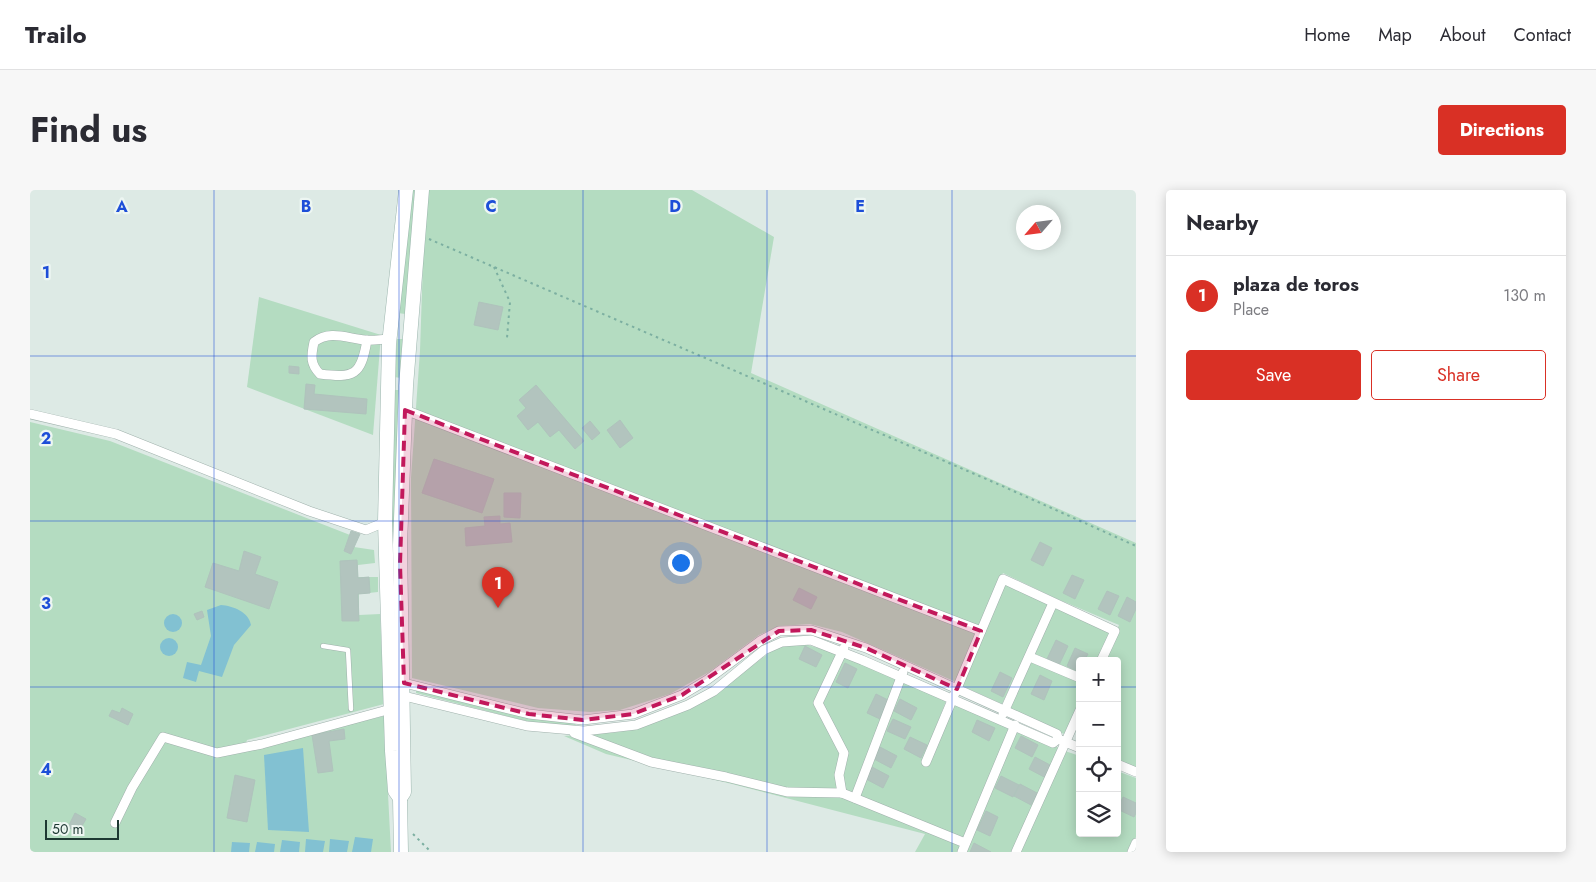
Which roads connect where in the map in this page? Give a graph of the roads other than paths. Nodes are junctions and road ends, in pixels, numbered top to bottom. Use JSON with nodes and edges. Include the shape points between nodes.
{"nodes":[{"id":1,"x":406,"y":190,"type":"edge"},
{"id":2,"x":422,"y":190,"type":"edge"},
{"id":3,"x":390,"y":339,"type":"junction"},
{"id":4,"x":367,"y":340,"type":"junction"},
{"id":5,"x":405,"y":410,"type":"junction"},
{"id":6,"x":30,"y":414,"type":"edge"},
{"id":7,"x":385,"y":522,"type":"junction"},
{"id":8,"x":1053,"y":602,"type":"junction"},
{"id":9,"x":981,"y":631,"type":"junction"},
{"id":10,"x":847,"y":641,"type":"junction"},
{"id":11,"x":322,"y":646,"type":"dead end"},
{"id":12,"x":843,"y":652,"type":"junction"},
{"id":13,"x":1030,"y":657,"type":"junction"},
{"id":14,"x":1104,"y":657,"type":"edge"},
{"id":15,"x":906,"y":666,"type":"junction"},
{"id":16,"x":902,"y":676,"type":"junction"},
{"id":17,"x":1076,"y":676,"type":"edge"},
{"id":18,"x":957,"y":689,"type":"junction"},
{"id":19,"x":404,"y":690,"type":"junction"},
{"id":20,"x":953,"y":698,"type":"junction"},
{"id":21,"x":351,"y":709,"type":"dead end"},
{"id":22,"x":391,"y":709,"type":"junction"},
{"id":23,"x":1003,"y":715,"type":"junction"},
{"id":24,"x":1076,"y":717,"type":"edge"},
{"id":25,"x":1015,"y":725,"type":"junction"},
{"id":26,"x":566,"y":730,"type":"junction"},
{"id":27,"x":1062,"y":741,"type":"junction"},
{"id":28,"x":1077,"y":747,"type":"edge"},
{"id":29,"x":926,"y":762,"type":"dead end"},
{"id":30,"x":1121,"y":766,"type":"edge"},
{"id":31,"x":1136,"y":772,"type":"edge"},
{"id":32,"x":842,"y":793,"type":"junction"},
{"id":33,"x":400,"y":798,"type":"junction"},
{"id":34,"x":855,"y":798,"type":"junction"},
{"id":35,"x":116,"y":823,"type":"dead end"},
{"id":36,"x":965,"y":842,"type":"junction"},
{"id":37,"x":1136,"y":843,"type":"edge"},
{"id":38,"x":401,"y":852,"type":"edge"},
{"id":39,"x":962,"y":852,"type":"edge"},
{"id":40,"x":1016,"y":852,"type":"edge"},
{"id":41,"x":1132,"y":852,"type":"edge"}],
"edges":[{"from":1,"to":3,"type":"main road"},
{"from":2,"to":5,"type":"main road"},
{"from":3,"to":4,"type":"street"},
{"from":3,"to":7,"type":"main road"},
{"from":4,"to":4,"type":"street","via":[[322,336],[314,342],[313,367],[320,374],[348,376],[365,354]]},
{"from":5,"to":9,"type":"street"},
{"from":5,"to":19,"type":"main road","via":[[400,564]]},
{"from":6,"to":7,"type":"street","via":[[116,434],[309,511],[366,530]]},
{"from":7,"to":22,"type":"main road"},
{"from":8,"to":9,"type":"street","via":[[1003,579]]},
{"from":8,"to":13,"type":"street"},
{"from":8,"to":14,"type":"street","via":[[1115,631]]},
{"from":9,"to":18,"type":"street"},
{"from":10,"to":12,"type":"street"},
{"from":10,"to":15,"type":"street"},
{"from":10,"to":19,"type":"street","via":[[811,630],[779,631],[682,695],[632,714],[583,720],[528,714]]},
{"from":11,"to":21,"type":"lane","via":[[348,650]]},
{"from":12,"to":16,"type":"street"},
{"from":12,"to":26,"type":"street","via":[[810,640],[782,642],[764,650],[714,691],[688,705],[636,725]]},
{"from":12,"to":32,"type":"street","via":[[818,703],[844,752],[839,775]]},
{"from":13,"to":17,"type":"street"},
{"from":13,"to":23,"type":"street"},
{"from":15,"to":16,"type":"street"},
{"from":15,"to":18,"type":"street"},
{"from":16,"to":20,"type":"street"},
{"from":16,"to":34,"type":"street"},
{"from":18,"to":20,"type":"street"},
{"from":18,"to":23,"type":"street"},
{"from":19,"to":26,"type":"street","via":[[528,726]]},
{"from":19,"to":33,"type":"main road","via":[[404,792]]},
{"from":20,"to":23,"type":"street"},
{"from":20,"to":29,"type":"street"},
{"from":22,"to":33,"type":"main road","via":[[395,792]]},
{"from":22,"to":35,"type":"street","via":[[217,753],[163,737],[132,788]]},
{"from":23,"to":25,"type":"street"},
{"from":23,"to":27,"type":"street","via":[[1057,734]]},
{"from":24,"to":27,"type":"street"},
{"from":25,"to":27,"type":"street","via":[[1053,743]]},
{"from":25,"to":36,"type":"street"},
{"from":26,"to":32,"type":"street","via":[[651,762],[787,792]]},
{"from":27,"to":28,"type":"street"},
{"from":27,"to":40,"type":"street"},
{"from":30,"to":31,"type":"street"},
{"from":32,"to":34,"type":"street"},
{"from":33,"to":38,"type":"main road"},
{"from":34,"to":36,"type":"street"},
{"from":36,"to":39,"type":"street"},
{"from":37,"to":41,"type":"street"}]}
